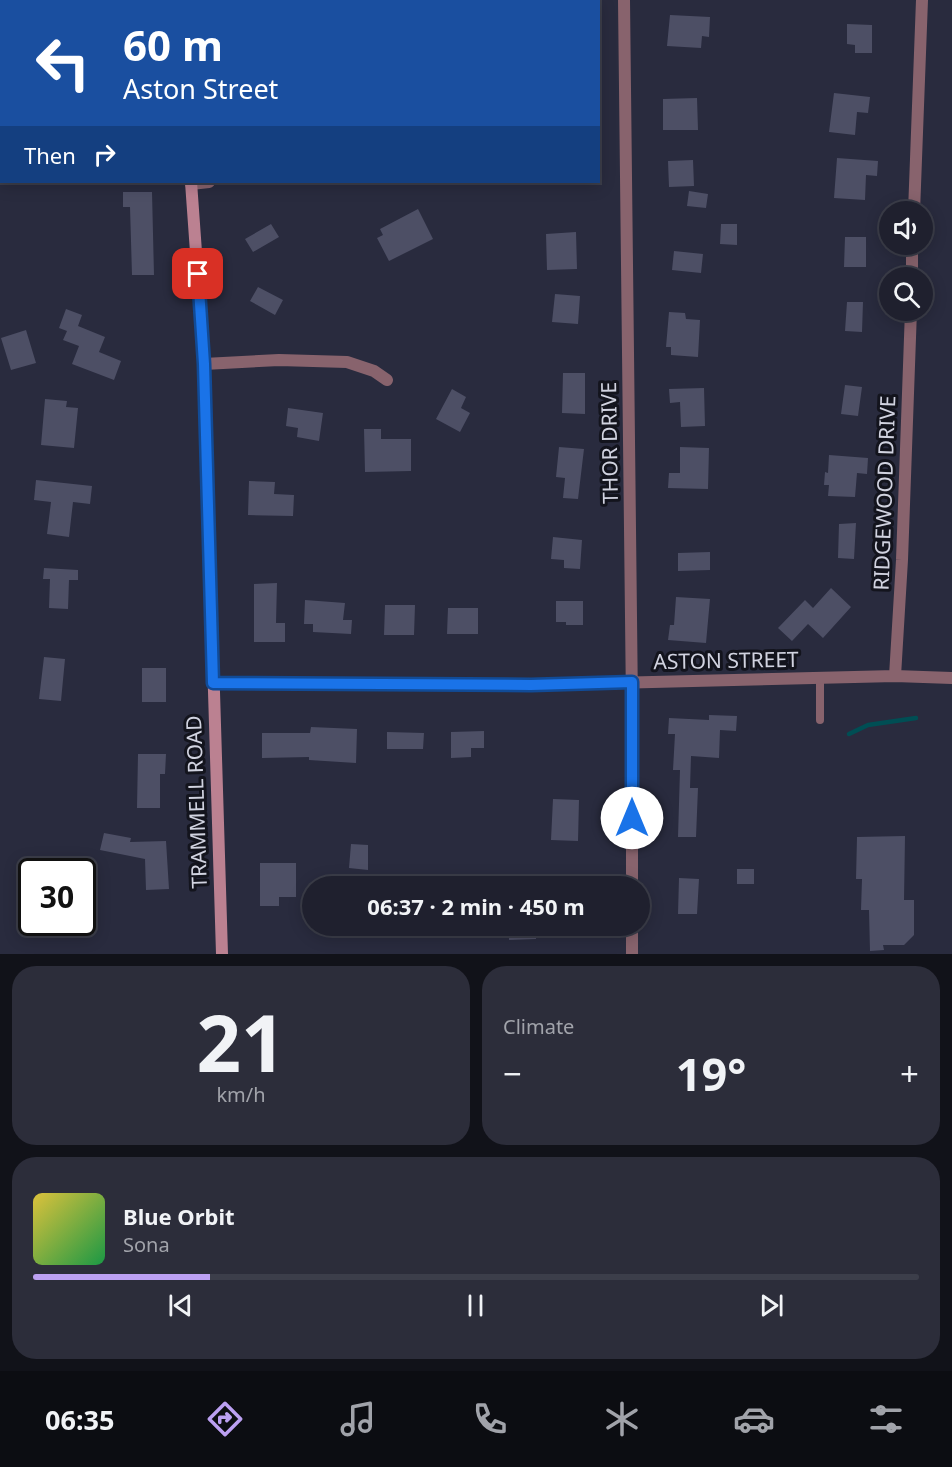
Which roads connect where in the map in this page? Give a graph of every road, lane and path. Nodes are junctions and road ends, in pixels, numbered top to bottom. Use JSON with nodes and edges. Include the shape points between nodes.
{"nodes":[{"id":1,"x":624,"y":0,"type":"edge"},
{"id":2,"x":922,"y":0,"type":"edge"},
{"id":3,"x":191,"y":183,"type":"edge"},
{"id":4,"x":914,"y":201,"type":"edge"},
{"id":5,"x":911,"y":321,"type":"edge"},
{"id":6,"x":204,"y":364,"type":"junction"},
{"id":7,"x":387,"y":380,"type":"dead end"},
{"id":8,"x":895,"y":676,"type":"junction"},
{"id":9,"x":952,"y":678,"type":"edge"},
{"id":10,"x":820,"y":679,"type":"junction"},
{"id":11,"x":632,"y":682,"type":"junction"},
{"id":12,"x":213,"y":683,"type":"junction"},
{"id":13,"x":820,"y":720,"type":"dead end"},
{"id":14,"x":632,"y":876,"type":"edge"},
{"id":15,"x":632,"y":936,"type":"edge"},
{"id":16,"x":222,"y":954,"type":"edge"},
{"id":17,"x":632,"y":954,"type":"edge"}],
"edges":[{"from":1,"to":11,"type":"street","name":"THOR DRIVE"},
{"from":2,"to":4,"type":"street"},
{"from":3,"to":6,"type":"street","name":"TRAMMELL ROAD"},
{"from":5,"to":8,"type":"street","name":"RIDGEWOOD DRIVE"},
{"from":6,"to":7,"type":"street","via":[[347,362]]},
{"from":6,"to":12,"type":"street","name":"TRAMMELL ROAD"},
{"from":8,"to":9,"type":"street","name":"ASTON STREET"},
{"from":8,"to":10,"type":"street","name":"ASTON STREET"},
{"from":10,"to":11,"type":"street","name":"ASTON STREET"},
{"from":10,"to":13,"type":"lane"},
{"from":11,"to":12,"type":"street","name":"ASTON STREET"},
{"from":11,"to":14,"type":"street","name":"THOR DRIVE"},
{"from":12,"to":16,"type":"street","name":"TRAMMELL ROAD"},
{"from":15,"to":17,"type":"street"}]}
